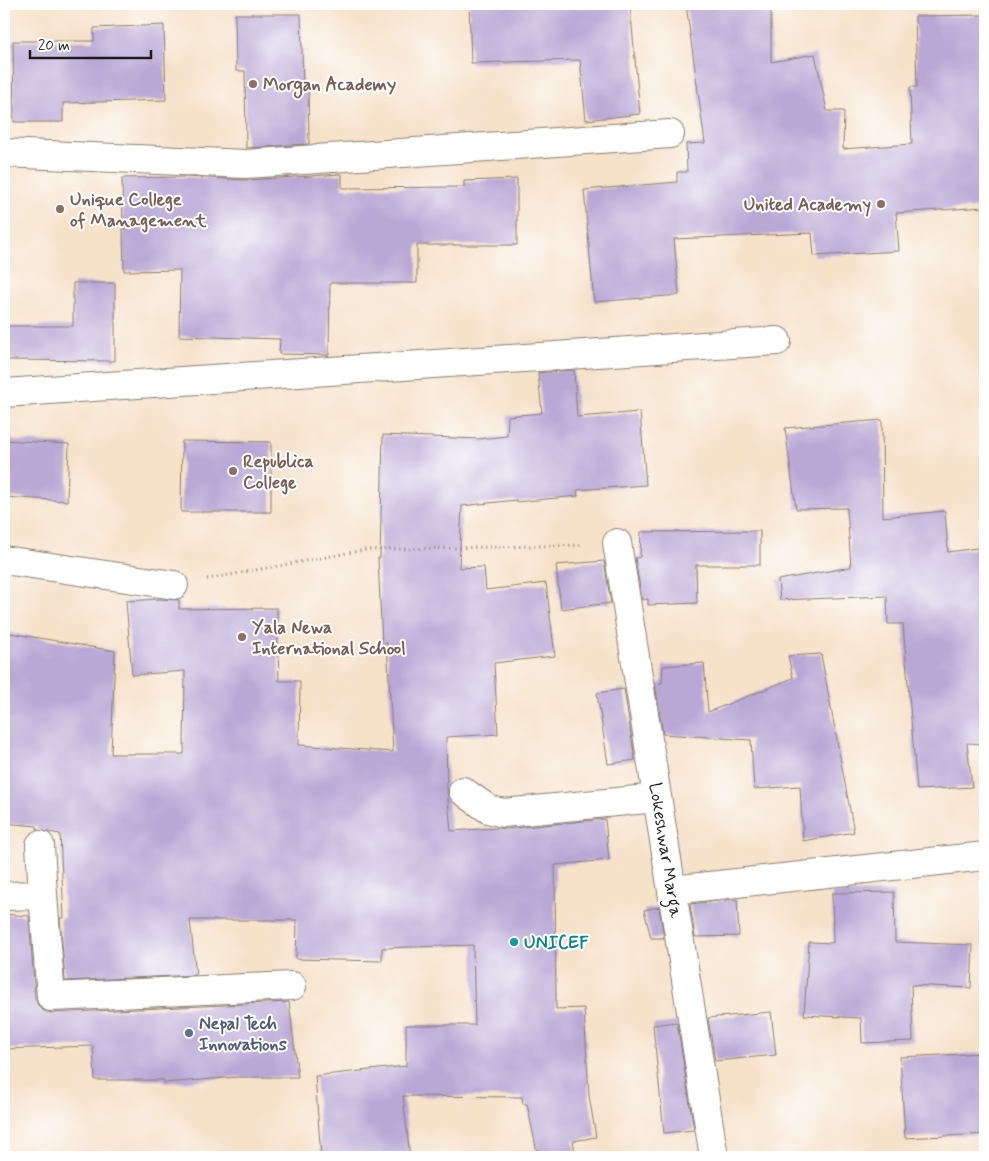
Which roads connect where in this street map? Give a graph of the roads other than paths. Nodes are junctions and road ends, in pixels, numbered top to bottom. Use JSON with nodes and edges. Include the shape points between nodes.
{"nodes":[{"id":1,"x":670,"y":134,"type":"dead end"},
{"id":2,"x":4,"y":153,"type":"edge"},
{"id":3,"x":777,"y":341,"type":"dead end"},
{"id":4,"x":4,"y":393,"type":"edge"},
{"id":5,"x":617,"y":543,"type":"road end"},
{"id":6,"x":4,"y":560,"type":"edge"},
{"id":7,"x":174,"y":585,"type":"road end"},
{"id":8,"x":463,"y":791,"type":"dead end"},
{"id":9,"x":657,"y":798,"type":"junction"},
{"id":10,"x":40,"y":845,"type":"dead end"},
{"id":11,"x":985,"y":856,"type":"edge"},
{"id":12,"x":672,"y":890,"type":"junction"},
{"id":13,"x":43,"y":895,"type":"junction"},
{"id":14,"x":4,"y":896,"type":"edge"},
{"id":15,"x":292,"y":986,"type":"dead end"},
{"id":16,"x":714,"y":1157,"type":"edge"}],
"edges":[{"from":1,"to":2,"type":"street","via":[[246,164]]},
{"from":3,"to":4,"type":"street"},
{"from":5,"to":9,"type":"street","name":"Lokeshwar Marga"},
{"from":6,"to":7,"type":"street"},
{"from":8,"to":9,"type":"street","via":[[488,809],[503,813]]},
{"from":9,"to":12,"type":"street","name":"Lokeshwar Marga"},
{"from":10,"to":13,"type":"street"},
{"from":11,"to":12,"type":"street"},
{"from":12,"to":16,"type":"street","name":"Lokeshwar Marga"},
{"from":13,"to":14,"type":"street"},
{"from":13,"to":15,"type":"street","via":[[51,996]]}]}
